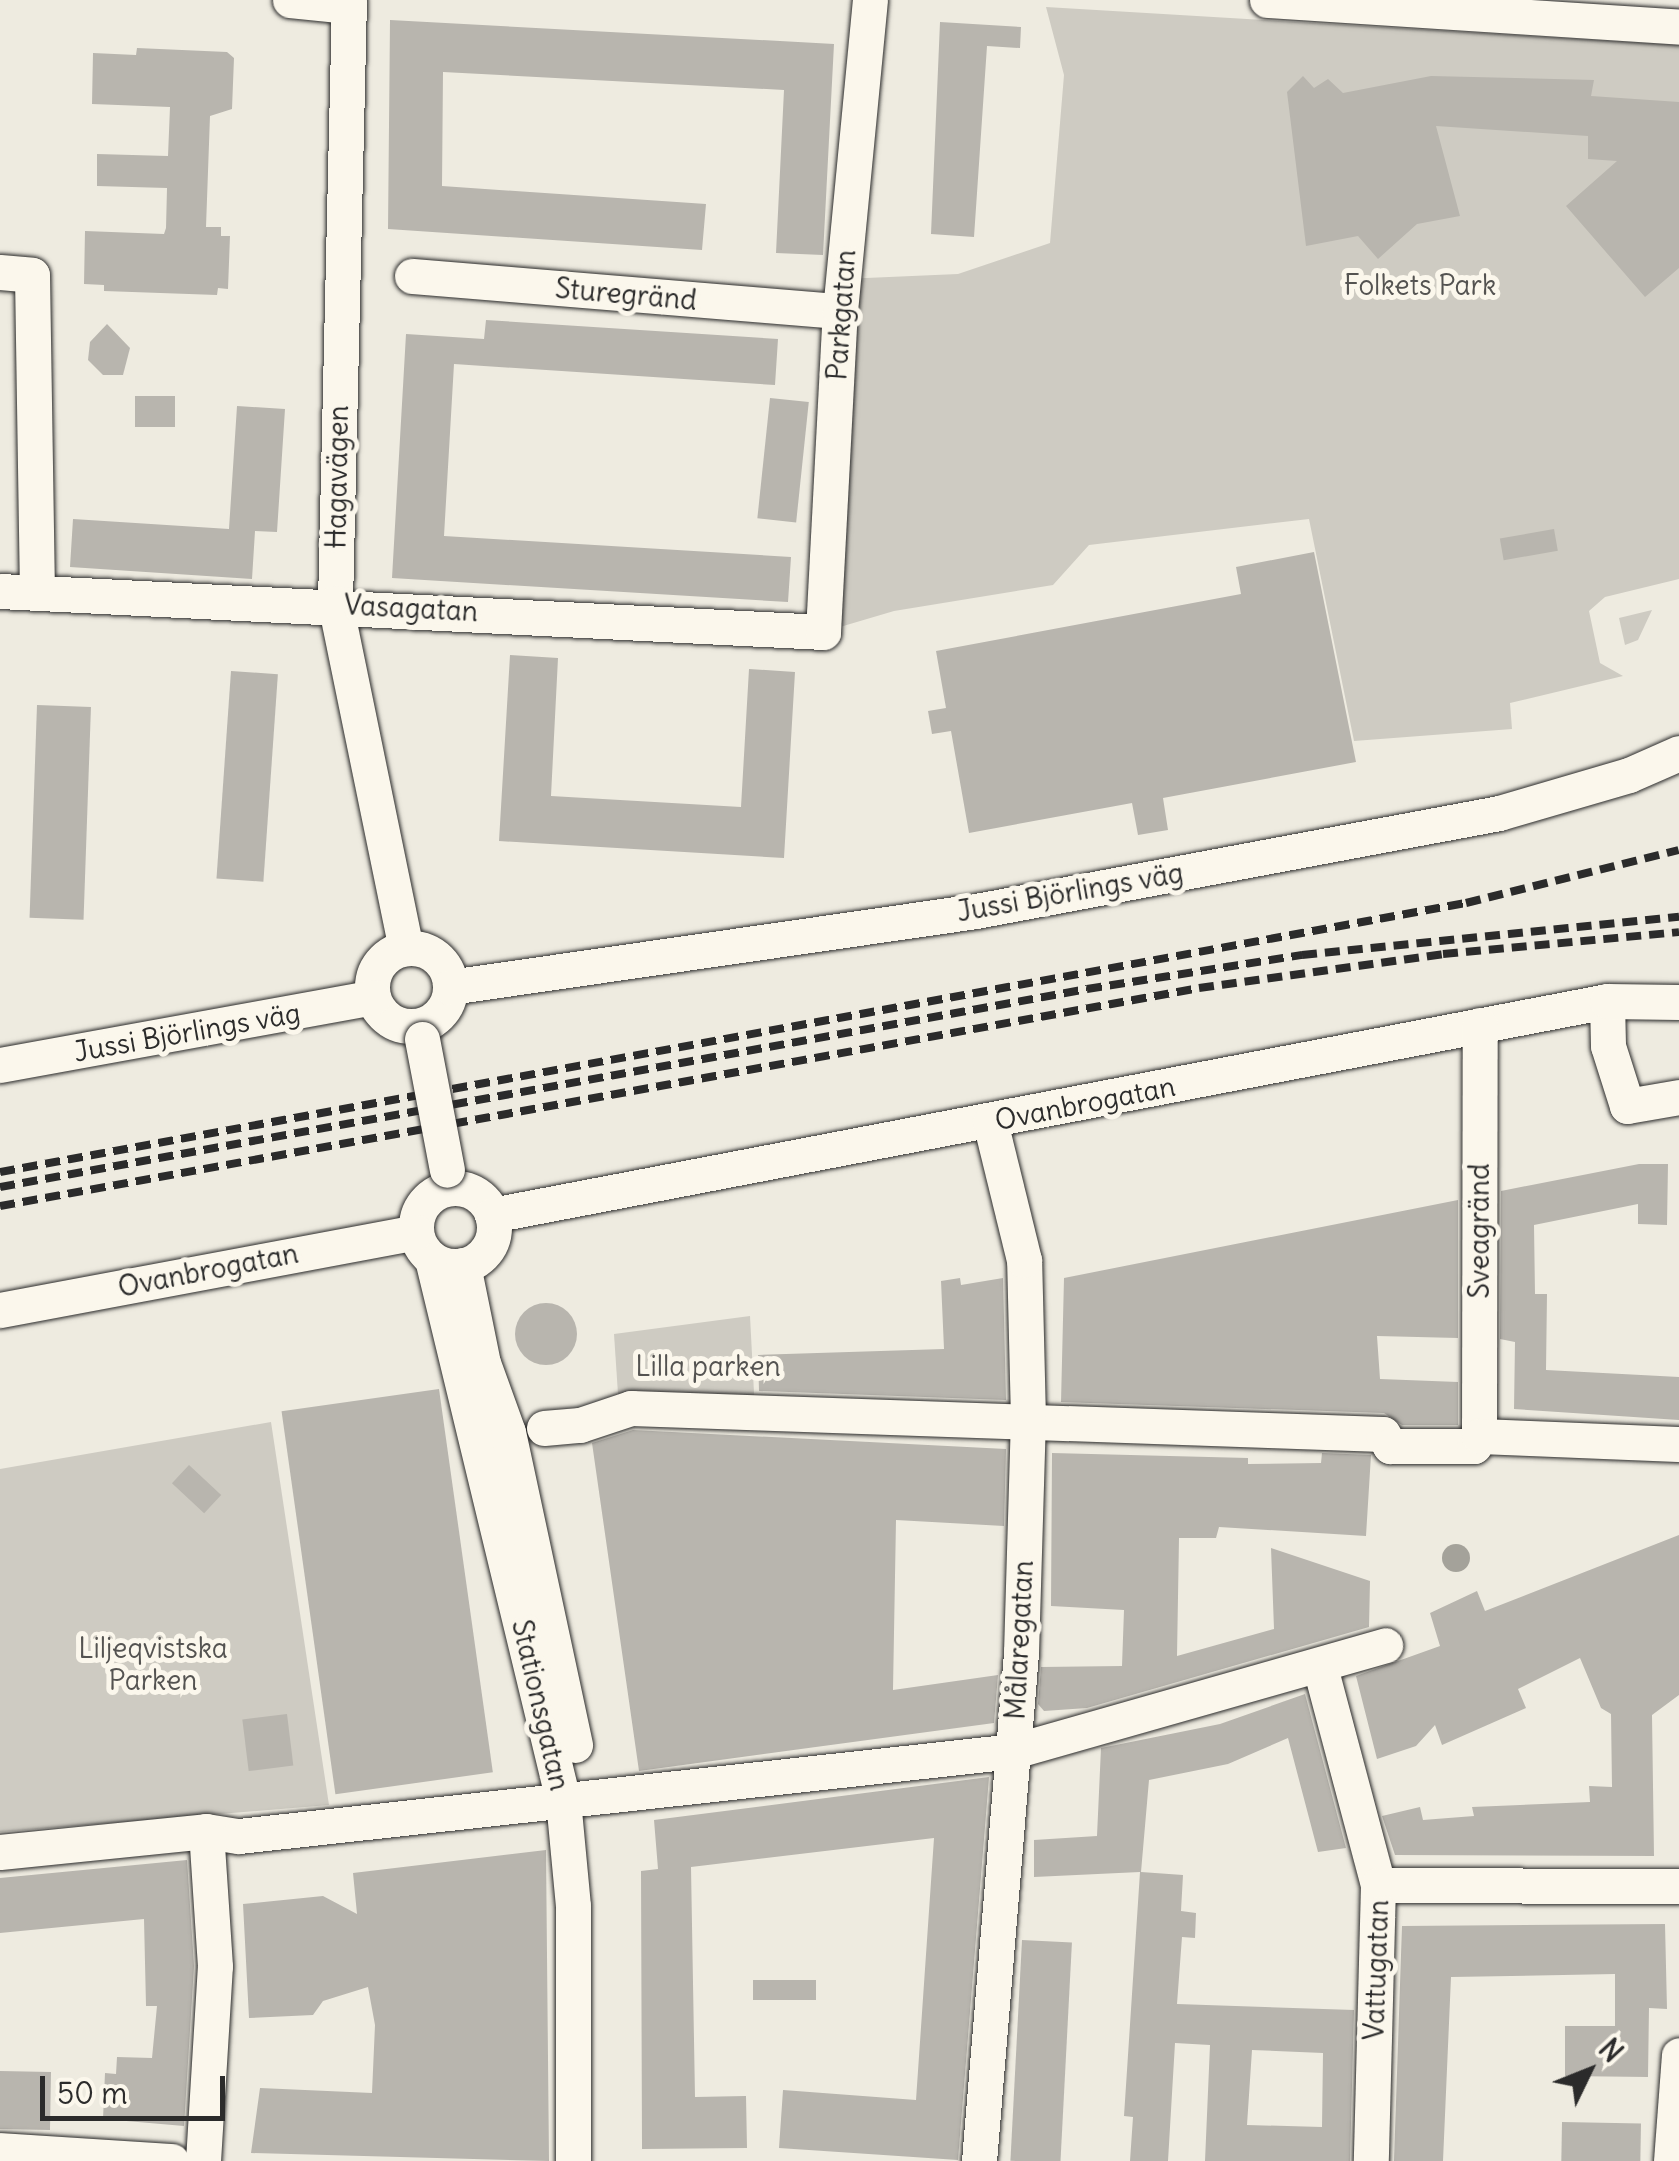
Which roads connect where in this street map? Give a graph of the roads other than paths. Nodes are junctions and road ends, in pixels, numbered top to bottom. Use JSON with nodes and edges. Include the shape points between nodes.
{"nodes":[{"id":1,"x":290,"y":0,"type":"edge"},
{"id":2,"x":870,"y":0,"type":"edge"},
{"id":3,"x":1268,"y":0,"type":"edge"},
{"id":4,"x":349,"y":3,"type":"edge"},
{"id":5,"x":1423,"y":5,"type":"edge"},
{"id":6,"x":1679,"y":27,"type":"edge"},
{"id":7,"x":16,"y":274,"type":"edge"},
{"id":8,"x":412,"y":276,"type":"dead end"},
{"id":9,"x":840,"y":311,"type":"junction"},
{"id":10,"x":0,"y":591,"type":"edge"},
{"id":11,"x":37,"y":592,"type":"junction"},
{"id":12,"x":335,"y":603,"type":"junction"},
{"id":13,"x":823,"y":632,"type":"joint"},
{"id":14,"x":1679,"y":752,"type":"edge"},
{"id":15,"x":406,"y":948,"type":"junction"},
{"id":16,"x":450,"y":987,"type":"junction"},
{"id":17,"x":373,"y":997,"type":"junction"},
{"id":18,"x":1607,"y":1000,"type":"junction"},
{"id":19,"x":1679,"y":1002,"type":"edge"},
{"id":20,"x":1480,"y":1026,"type":"junction"},
{"id":21,"x":420,"y":1032,"type":"junction"},
{"id":22,"x":0,"y":1065,"type":"edge"},
{"id":23,"x":1679,"y":1097,"type":"edge"},
{"id":24,"x":990,"y":1122,"type":"junction"},
{"id":25,"x":449,"y":1179,"type":"junction"},
{"id":26,"x":492,"y":1215,"type":"junction"},
{"id":27,"x":437,"y":1252,"type":"junction"},
{"id":28,"x":0,"y":1310,"type":"edge"},
{"id":29,"x":1028,"y":1419,"type":"junction"},
{"id":30,"x":544,"y":1428,"type":"dead end"},
{"id":31,"x":1479,"y":1436,"type":"junction"},
{"id":32,"x":1679,"y":1444,"type":"edge"},
{"id":33,"x":1385,"y":1645,"type":"dead end"},
{"id":34,"x":1320,"y":1667,"type":"junction"},
{"id":35,"x":1014,"y":1751,"type":"junction"},
{"id":36,"x":573,"y":1799,"type":"junction"},
{"id":37,"x":206,"y":1831,"type":"junction"},
{"id":38,"x":0,"y":1852,"type":"edge"},
{"id":39,"x":1378,"y":1884,"type":"junction"},
{"id":40,"x":1679,"y":1886,"type":"edge"},
{"id":41,"x":1679,"y":2055,"type":"edge"},
{"id":42,"x":0,"y":2150,"type":"edge"},
{"id":43,"x":172,"y":2161,"type":"edge"},
{"id":44,"x":203,"y":2161,"type":"edge"},
{"id":45,"x":574,"y":2161,"type":"edge"},
{"id":46,"x":593,"y":2161,"type":"edge"},
{"id":47,"x":979,"y":2161,"type":"edge"},
{"id":48,"x":1371,"y":2161,"type":"edge"},
{"id":49,"x":1670,"y":2161,"type":"edge"}],
"edges":[{"from":1,"to":4,"type":"street"},
{"from":2,"to":9,"type":"street","name":"Parkgatan"},
{"from":3,"to":5,"type":"street"},
{"from":4,"to":12,"type":"street","name":"Hagavägen"},
{"from":5,"to":6,"type":"street"},
{"from":7,"to":11,"type":"street"},
{"from":8,"to":9,"type":"street","name":"Sturegränd"},
{"from":9,"to":13,"type":"street","name":"Parkgatan"},
{"from":10,"to":11,"type":"street","name":"Vasagatan"},
{"from":11,"to":12,"type":"street","name":"Vasagatan"},
{"from":12,"to":13,"type":"street","name":"Vasagatan"},
{"from":12,"to":15,"type":"street","name":"Hagavägen"},
{"from":14,"to":16,"type":"street","name":"Jussi Björlings väg","via":[[1629,775],[1480,816],[976,911]]},
{"from":15,"to":16,"type":"street","via":[[442,962]]},
{"from":15,"to":17,"type":"street","via":[[375,970]]},
{"from":16,"to":21,"type":"street","via":[[441,1012]]},
{"from":17,"to":21,"type":"street","via":[[386,1017]]},
{"from":17,"to":22,"type":"street","name":"Jussi Björlings väg"},
{"from":18,"to":19,"type":"street","name":"Ovanbrogatan"},
{"from":18,"to":20,"type":"street","name":"Ovanbrogatan"},
{"from":18,"to":23,"type":"street","via":[[1608,1046],[1627,1106]]},
{"from":20,"to":24,"type":"street","name":"Ovanbrogatan"},
{"from":20,"to":31,"type":"street","name":"Sveagränd"},
{"from":21,"to":25,"type":"street","bridge":true},
{"from":24,"to":26,"type":"street","name":"Ovanbrogatan"},
{"from":24,"to":29,"type":"street","name":"Målaregatan","via":[[1024,1260]]},
{"from":25,"to":26,"type":"street","via":[[476,1194]]},
{"from":25,"to":27,"type":"street","via":[[428,1198]]},
{"from":26,"to":27,"type":"street","via":[[485,1252]]},
{"from":27,"to":28,"type":"street","name":"Ovanbrogatan"},
{"from":27,"to":36,"type":"street","name":"Stationsgatan"},
{"from":29,"to":30,"type":"street","via":[[632,1408],[580,1425]]},
{"from":29,"to":31,"type":"street","via":[[1383,1434],[1390,1446],[1474,1446]]},
{"from":29,"to":35,"type":"street","name":"Målaregatan"},
{"from":31,"to":32,"type":"street"},
{"from":33,"to":34,"type":"street"},
{"from":34,"to":35,"type":"street"},
{"from":34,"to":39,"type":"street","name":"Vattugatan"},
{"from":35,"to":36,"type":"street"},
{"from":35,"to":47,"type":"street","name":"Målaregatan"},
{"from":36,"to":37,"type":"street","via":[[239,1836]]},
{"from":36,"to":45,"type":"street","name":"Stationsgatan"},
{"from":36,"to":46,"type":"street","name":"Stationsgatan","via":[[594,1912]]},
{"from":37,"to":38,"type":"street"},
{"from":37,"to":44,"type":"street","via":[[215,1966]]},
{"from":39,"to":40,"type":"street"},
{"from":39,"to":48,"type":"street","name":"Vattugatan"},
{"from":41,"to":49,"type":"street"},
{"from":42,"to":43,"type":"street"}]}
